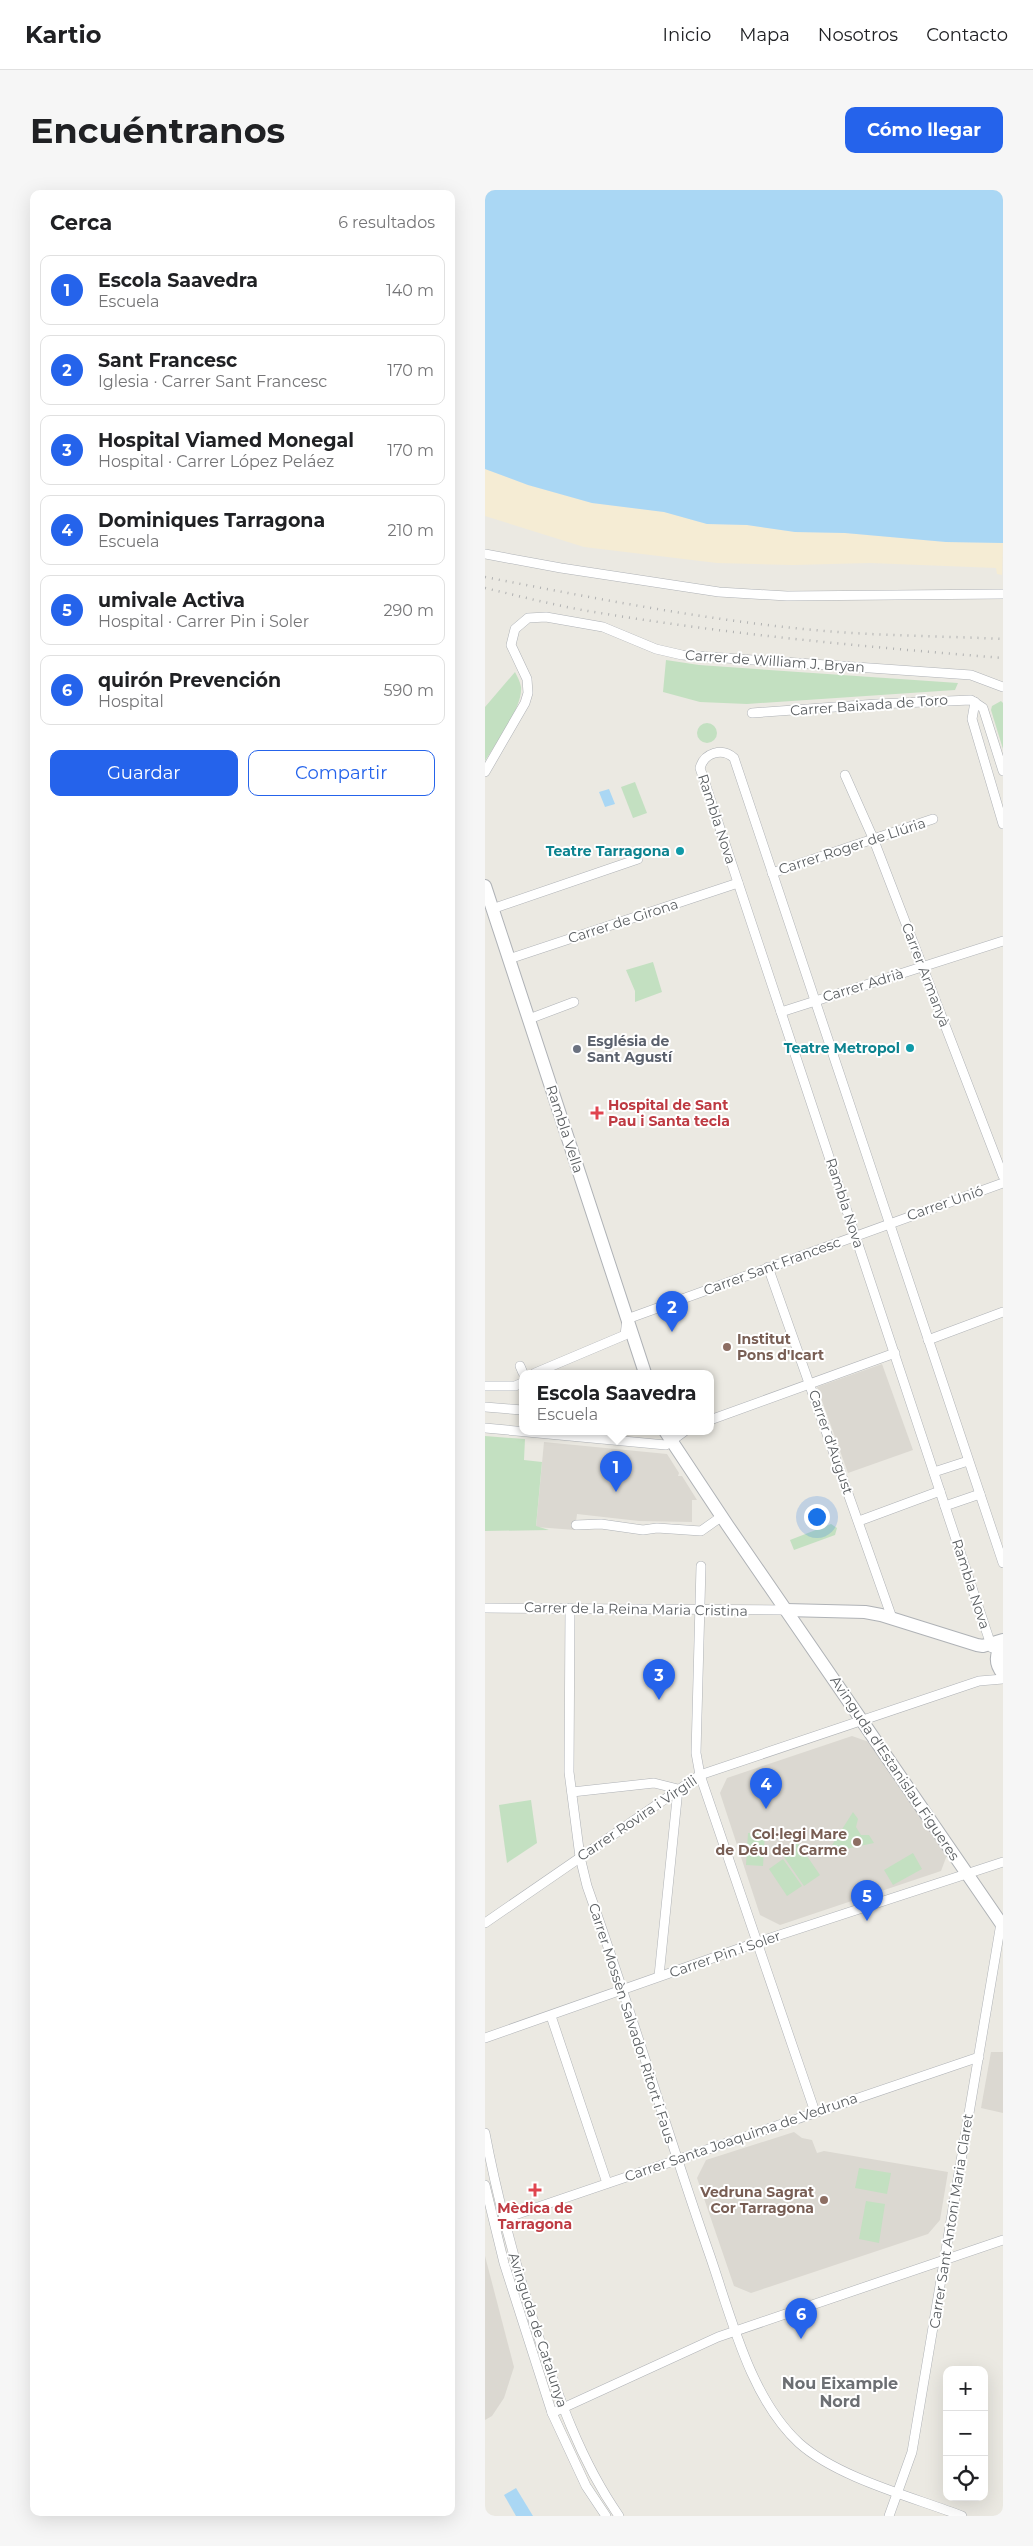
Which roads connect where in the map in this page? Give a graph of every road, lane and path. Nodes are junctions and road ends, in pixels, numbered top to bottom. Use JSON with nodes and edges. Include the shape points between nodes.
{"nodes":[{"id":1,"x":485,"y":554,"type":"edge"},
{"id":2,"x":1003,"y":594,"type":"edge"},
{"id":3,"x":991,"y":682,"type":"junction"},
{"id":4,"x":1003,"y":686,"type":"edge"},
{"id":5,"x":1003,"y":693,"type":"edge"},
{"id":6,"x":975,"y":702,"type":"junction"},
{"id":7,"x":752,"y":713,"type":"dead end"},
{"id":8,"x":1003,"y":771,"type":"edge"},
{"id":9,"x":485,"y":772,"type":"edge"},
{"id":10,"x":845,"y":775,"type":"dead end"},
{"id":11,"x":933,"y":819,"type":"dead end"},
{"id":12,"x":1003,"y":824,"type":"edge"},
{"id":13,"x":873,"y":838,"type":"junction"},
{"id":14,"x":638,"y":859,"type":"dead end"},
{"id":15,"x":771,"y":873,"type":"junction"},
{"id":16,"x":738,"y":883,"type":"junction"},
{"id":17,"x":485,"y":886,"type":"edge"},
{"id":18,"x":489,"y":909,"type":"edge"},
{"id":19,"x":1003,"y":941,"type":"edge"},
{"id":20,"x":509,"y":959,"type":"junction"},
{"id":21,"x":922,"y":966,"type":"junction"},
{"id":22,"x":814,"y":1000,"type":"junction"},
{"id":23,"x":574,"y":1002,"type":"dead end"},
{"id":24,"x":781,"y":1012,"type":"junction"},
{"id":25,"x":529,"y":1019,"type":"junction"},
{"id":26,"x":1003,"y":1176,"type":"edge"},
{"id":27,"x":1003,"y":1183,"type":"edge"},
{"id":28,"x":888,"y":1223,"type":"junction"},
{"id":29,"x":856,"y":1235,"type":"junction"},
{"id":30,"x":768,"y":1266,"type":"junction"},
{"id":31,"x":1003,"y":1312,"type":"edge"},
{"id":32,"x":627,"y":1319,"type":"junction"},
{"id":33,"x":625,"y":1335,"type":"junction"},
{"id":34,"x":927,"y":1340,"type":"junction"},
{"id":35,"x":895,"y":1353,"type":"junction"},
{"id":36,"x":542,"y":1370,"type":"edge"},
{"id":37,"x":638,"y":1370,"type":"edge"},
{"id":38,"x":644,"y":1370,"type":"edge"},
{"id":39,"x":648,"y":1370,"type":"edge"},
{"id":40,"x":519,"y":1384,"type":"edge"},
{"id":41,"x":811,"y":1384,"type":"junction"},
{"id":42,"x":485,"y":1386,"type":"edge"},
{"id":43,"x":485,"y":1406,"type":"edge"},
{"id":44,"x":519,"y":1410,"type":"edge"},
{"id":45,"x":714,"y":1419,"type":"edge"},
{"id":46,"x":485,"y":1428,"type":"edge"},
{"id":47,"x":519,"y":1430,"type":"edge"},
{"id":48,"x":592,"y":1435,"type":"edge"},
{"id":49,"x":669,"y":1440,"type":"edge"},
{"id":50,"x":968,"y":1461,"type":"junction"},
{"id":51,"x":934,"y":1472,"type":"junction"},
{"id":52,"x":940,"y":1491,"type":"junction"},
{"id":53,"x":979,"y":1494,"type":"junction"},
{"id":54,"x":945,"y":1506,"type":"junction"},
{"id":55,"x":718,"y":1519,"type":"junction"},
{"id":56,"x":859,"y":1521,"type":"junction"},
{"id":57,"x":576,"y":1525,"type":"dead end"},
{"id":58,"x":1003,"y":1563,"type":"edge"},
{"id":59,"x":701,"y":1566,"type":"dead end"},
{"id":60,"x":485,"y":1608,"type":"edge"},
{"id":61,"x":570,"y":1608,"type":"junction"},
{"id":62,"x":700,"y":1610,"type":"junction"},
{"id":63,"x":786,"y":1610,"type":"junction"},
{"id":64,"x":893,"y":1618,"type":"junction"},
{"id":65,"x":1003,"y":1640,"type":"edge"},
{"id":66,"x":997,"y":1644,"type":"edge"},
{"id":67,"x":1001,"y":1675,"type":"edge"},
{"id":68,"x":862,"y":1721,"type":"junction"},
{"id":69,"x":700,"y":1775,"type":"junction"},
{"id":70,"x":678,"y":1789,"type":"junction"},
{"id":71,"x":572,"y":1792,"type":"junction"},
{"id":72,"x":580,"y":1857,"type":"junction"},
{"id":73,"x":1003,"y":1862,"type":"edge"},
{"id":74,"x":967,"y":1874,"type":"junction"},
{"id":75,"x":485,"y":1923,"type":"edge"},
{"id":76,"x":1002,"y":1924,"type":"edge"},
{"id":77,"x":758,"y":1942,"type":"junction"},
{"id":78,"x":659,"y":1976,"type":"junction"},
{"id":79,"x":622,"y":1989,"type":"junction"},
{"id":80,"x":551,"y":2016,"type":"junction"},
{"id":81,"x":485,"y":2038,"type":"edge"},
{"id":82,"x":979,"y":2057,"type":"junction"},
{"id":83,"x":815,"y":2112,"type":"junction"},
{"id":84,"x":485,"y":2132,"type":"edge"},
{"id":85,"x":677,"y":2160,"type":"junction"},
{"id":86,"x":607,"y":2183,"type":"junction"},
{"id":87,"x":485,"y":2185,"type":"edge"},
{"id":88,"x":503,"y":2219,"type":"junction"},
{"id":89,"x":1003,"y":2240,"type":"edge"},
{"id":90,"x":944,"y":2260,"type":"junction"},
{"id":91,"x":737,"y":2331,"type":"junction"},
{"id":92,"x":564,"y":2408,"type":"junction"},
{"id":93,"x":552,"y":2413,"type":"junction"},
{"id":94,"x":899,"y":2492,"type":"junction"},
{"id":95,"x":606,"y":2516,"type":"edge"},
{"id":96,"x":619,"y":2516,"type":"edge"},
{"id":97,"x":889,"y":2516,"type":"edge"},
{"id":98,"x":962,"y":2516,"type":"edge"}],
"edges":[{"from":1,"to":2,"type":"street","via":[[719,592],[787,596]]},
{"from":3,"to":4,"type":"street","name":"Carrer de William J. Bryan"},
{"from":3,"to":5,"type":"street","name":"Carrer de William J. Bryan"},
{"from":3,"to":9,"type":"street","name":"Carrer de William J. Bryan","via":[[971,675],[703,658],[656,649],[603,627],[533,617],[519,625],[512,640],[512,651],[528,686],[525,703]]},
{"from":6,"to":7,"type":"street","name":"Carrer Baixada de Toro","via":[[959,699]]},
{"from":6,"to":8,"type":"street","via":[[983,708]]},
{"from":6,"to":12,"type":"street","via":[[972,719]]},
{"from":10,"to":13,"type":"street","name":"Carrer Armanyà"},
{"from":11,"to":13,"type":"street","name":"Carrer Roger de Llúria"},
{"from":13,"to":15,"type":"street","name":"Carrer Roger de Llúria"},
{"from":13,"to":21,"type":"street","name":"Carrer Armanyà"},
{"from":14,"to":18,"type":"street"},
{"from":15,"to":16,"type":"street","name":"Rambla Nova","via":[[733,758],[723,752],[711,754],[699,768]]},
{"from":15,"to":22,"type":"street","name":"Rambla Nova"},
{"from":16,"to":20,"type":"street","name":"Carrer de Girona"},
{"from":16,"to":24,"type":"street","name":"Rambla Nova"},
{"from":17,"to":18,"type":"main road","name":"Rambla Vella"},
{"from":18,"to":20,"type":"main road","name":"Rambla Vella"},
{"from":18,"to":33,"type":"main road","name":"Rambla Vella"},
{"from":19,"to":21,"type":"street","name":"Carrer Adrià"},
{"from":20,"to":25,"type":"main road","name":"Rambla Vella"},
{"from":21,"to":22,"type":"street","name":"Carrer Adrià"},
{"from":21,"to":26,"type":"street","name":"Carrer Armanyà"},
{"from":22,"to":24,"type":"street","name":"Carrer Adrià"},
{"from":22,"to":28,"type":"street","name":"Rambla Nova"},
{"from":23,"to":25,"type":"street"},
{"from":24,"to":29,"type":"street","name":"Rambla Nova"},
{"from":25,"to":32,"type":"main road","name":"Rambla Vella"},
{"from":27,"to":28,"type":"street","name":"Carrer Unió"},
{"from":28,"to":29,"type":"street","name":"Carrer Sant Francesc"},
{"from":28,"to":34,"type":"street","name":"Rambla Nova"},
{"from":29,"to":30,"type":"street","name":"Carrer Sant Francesc"},
{"from":29,"to":35,"type":"street","name":"Rambla Nova"},
{"from":30,"to":32,"type":"street","name":"Carrer Sant Francesc"},
{"from":30,"to":41,"type":"street","name":"Carrer d'August"},
{"from":31,"to":34,"type":"street"},
{"from":32,"to":33,"type":"street"},
{"from":32,"to":38,"type":"main road","name":"Rambla Vella"},
{"from":32,"to":39,"type":"main road","via":[[636,1333]]},
{"from":33,"to":36,"type":"street"},
{"from":33,"to":37,"type":"main road","name":"Rambla Vella"},
{"from":34,"to":50,"type":"street","name":"Rambla Nova"},
{"from":35,"to":41,"type":"street"},
{"from":35,"to":51,"type":"street","name":"Rambla Nova"},
{"from":40,"to":42,"type":"street"},
{"from":41,"to":45,"type":"street"},
{"from":41,"to":56,"type":"street","name":"Carrer d'August"},
{"from":43,"to":44,"type":"street"},
{"from":46,"to":47,"type":"street"},
{"from":48,"to":49,"type":"street"},
{"from":49,"to":55,"type":"main road","name":"Avinguda d'Estanislau Figueres"},
{"from":49,"to":63,"type":"main road","name":"Avinguda d'Estanislau Figueres"},
{"from":50,"to":51,"type":"street"},
{"from":50,"to":53,"type":"street","name":"Rambla Nova"},
{"from":51,"to":52,"type":"street","name":"Rambla Nova"},
{"from":52,"to":54,"type":"street","name":"Rambla Nova"},
{"from":52,"to":56,"type":"street"},
{"from":53,"to":54,"type":"street"},
{"from":53,"to":58,"type":"street","name":"Rambla Nova"},
{"from":54,"to":66,"type":"street","name":"Rambla Nova"},
{"from":55,"to":57,"type":"street","via":[[701,1531]]},
{"from":55,"to":63,"type":"main road","name":"Avinguda d'Estanislau Figueres","via":[[770,1594]]},
{"from":56,"to":64,"type":"street","name":"Carrer d'August"},
{"from":59,"to":62,"type":"street"},
{"from":60,"to":61,"type":"street","name":"Carrer de la Reina Maria Cristina"},
{"from":61,"to":62,"type":"street","name":"Carrer de la Reina Maria Cristina"},
{"from":61,"to":71,"type":"street","name":"Carrer Mossèn Salvador Ritort i Faus","via":[[569,1772]]},
{"from":62,"to":63,"type":"street","name":"Carrer de la Reina Maria Cristina"},
{"from":62,"to":69,"type":"street","via":[[696,1753]]},
{"from":63,"to":64,"type":"main road","via":[[865,1612]]},
{"from":63,"to":68,"type":"main road","name":"Avinguda d'Estanislau Figueres"},
{"from":64,"to":66,"type":"main road","via":[[977,1645]]},
{"from":65,"to":66,"type":"main road"},
{"from":66,"to":67,"type":"main road"},
{"from":67,"to":68,"type":"street","name":"Carrer Rovira i Virgili"},
{"from":68,"to":69,"type":"street","name":"Carrer Rovira i Virgili"},
{"from":68,"to":74,"type":"main road","name":"Avinguda d'Estanislau Figueres"},
{"from":69,"to":70,"type":"street","name":"Carrer Rovira i Virgili"},
{"from":69,"to":77,"type":"street"},
{"from":70,"to":71,"type":"street","via":[[654,1783]]},
{"from":70,"to":72,"type":"street","name":"Carrer Rovira i Virgili"},
{"from":70,"to":78,"type":"street"},
{"from":71,"to":72,"type":"street","name":"Carrer Mossèn Salvador Ritort i Faus"},
{"from":72,"to":75,"type":"street","name":"Carrer Rovira i Virgili"},
{"from":72,"to":79,"type":"street","name":"Carrer Mossèn Salvador Ritort i Faus"},
{"from":73,"to":74,"type":"street","name":"Carrer Pin i Soler"},
{"from":74,"to":76,"type":"main road","name":"Avinguda d'Estanislau Figueres"},
{"from":74,"to":77,"type":"street","name":"Carrer Pin i Soler"},
{"from":76,"to":82,"type":"street","name":"Carrer Sant Antoni Maria Claret"},
{"from":77,"to":78,"type":"street","name":"Carrer Pin i Soler"},
{"from":77,"to":83,"type":"street"},
{"from":78,"to":79,"type":"street","name":"Carrer Pin i Soler"},
{"from":79,"to":80,"type":"street","name":"Carrer Pin i Soler"},
{"from":79,"to":85,"type":"street","name":"Carrer Mossèn Salvador Ritort i Faus"},
{"from":80,"to":81,"type":"street","name":"Carrer Pin i Soler"},
{"from":80,"to":86,"type":"street"},
{"from":82,"to":83,"type":"street","name":"Carrer Santa Joaquima de Vedruna"},
{"from":82,"to":90,"type":"street","name":"Carrer Sant Antoni Maria Claret"},
{"from":83,"to":85,"type":"street","name":"Carrer Santa Joaquima de Vedruna"},
{"from":84,"to":88,"type":"street","name":"Avinguda de Catalunya"},
{"from":85,"to":86,"type":"street","name":"Carrer Santa Joaquima de Vedruna"},
{"from":85,"to":91,"type":"street","name":"Carrer Mossèn Salvador Ritort i Faus"},
{"from":86,"to":88,"type":"street","name":"Carrer Santa Joaquima de Vedruna"},
{"from":87,"to":93,"type":"street","name":"Avinguda de Catalunya","via":[[504,2263]]},
{"from":88,"to":92,"type":"street","name":"Avinguda de Catalunya"},
{"from":89,"to":90,"type":"street"},
{"from":90,"to":91,"type":"street"},
{"from":90,"to":94,"type":"street","name":"Carrer Sant Antoni Maria Claret","via":[[912,2452]]},
{"from":91,"to":92,"type":"street"},
{"from":91,"to":94,"type":"street","name":"Carrer Mossèn Salvador Ritort i Faus","via":[[768,2405],[799,2443],[822,2460]]},
{"from":92,"to":93,"type":"street"},
{"from":92,"to":96,"type":"street","name":"Avinguda de Catalunya","via":[[593,2475]]},
{"from":93,"to":95,"type":"street","name":"Avinguda de Catalunya","via":[[586,2486]]},
{"from":94,"to":97,"type":"street","name":"Carrer Sant Antoni Maria Claret"},
{"from":94,"to":98,"type":"street","name":"Carrer Mossèn Salvador Ritort i Faus"}]}
